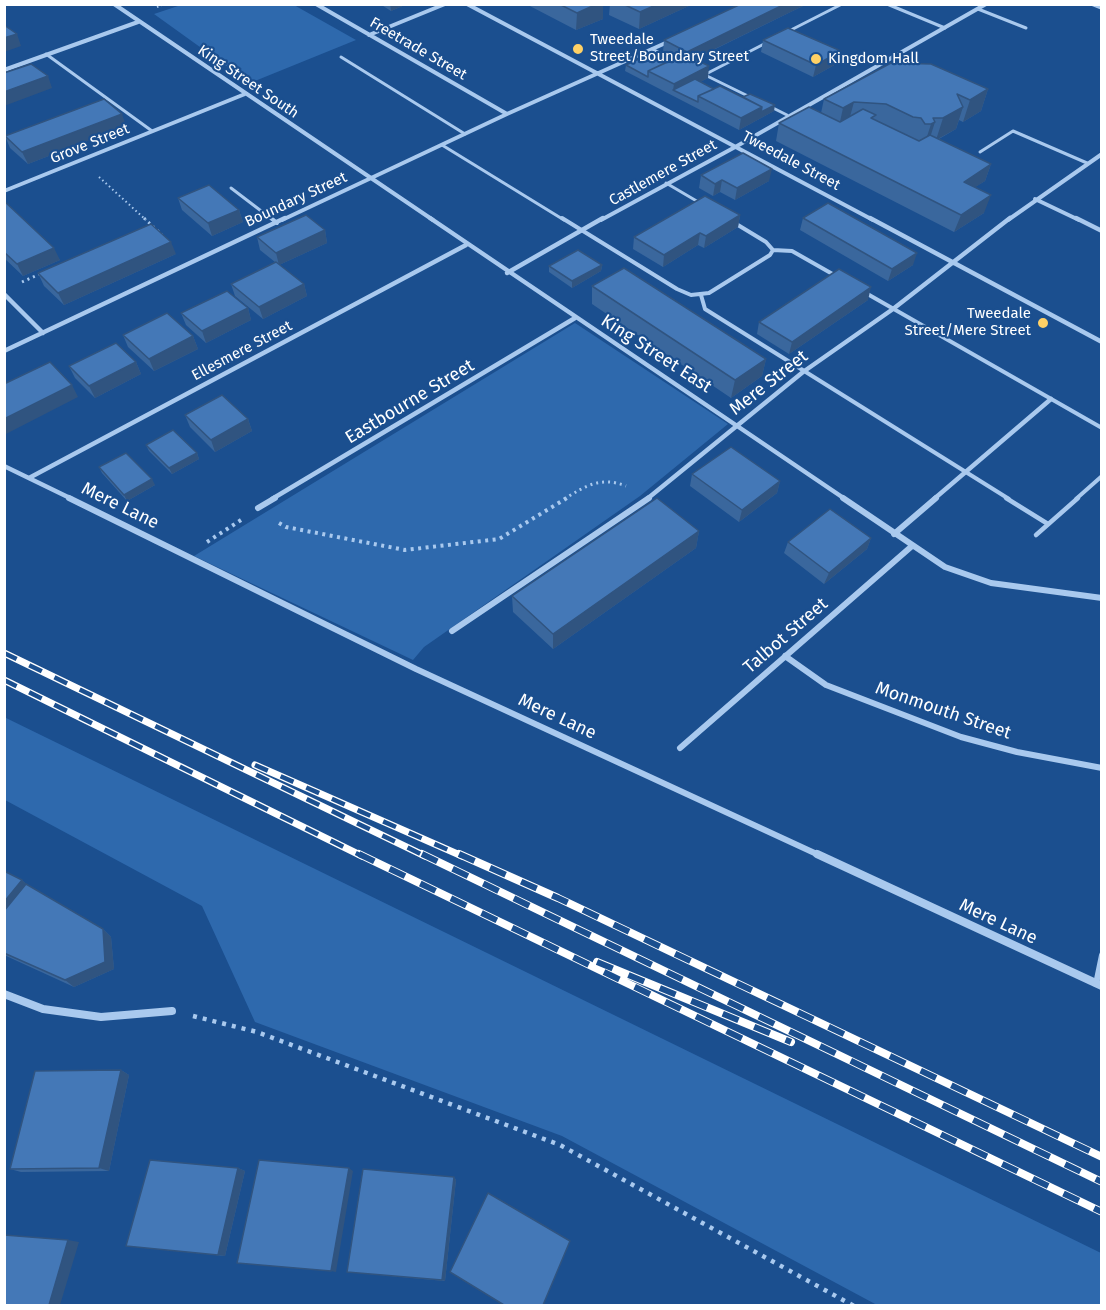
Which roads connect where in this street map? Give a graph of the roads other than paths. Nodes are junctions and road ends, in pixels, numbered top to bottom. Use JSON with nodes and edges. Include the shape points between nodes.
{"nodes":[{"id":1,"x":114,"y":4,"type":"edge"},
{"id":2,"x":316,"y":4,"type":"edge"},
{"id":3,"x":445,"y":4,"type":"edge"},
{"id":4,"x":467,"y":4,"type":"edge"},
{"id":5,"x":842,"y":4,"type":"edge"},
{"id":6,"x":887,"y":4,"type":"edge"},
{"id":7,"x":986,"y":4,"type":"edge"},
{"id":8,"x":1092,"y":4,"type":"edge"},
{"id":9,"x":1101,"y":8,"type":"edge"},
{"id":10,"x":978,"y":9,"type":"junction"},
{"id":11,"x":138,"y":22,"type":"junction"},
{"id":12,"x":945,"y":28,"type":"junction"},
{"id":13,"x":1026,"y":28,"type":"dead end"},
{"id":14,"x":369,"y":35,"type":"junction"},
{"id":15,"x":778,"y":37,"type":"edge"},
{"id":16,"x":673,"y":39,"type":"edge"},
{"id":17,"x":768,"y":42,"type":"edge"},
{"id":18,"x":652,"y":49,"type":"junction"},
{"id":19,"x":46,"y":54,"type":"junction"},
{"id":20,"x":341,"y":57,"type":"dead end"},
{"id":21,"x":673,"y":59,"type":"edge"},
{"id":22,"x":694,"y":69,"type":"edge"},
{"id":23,"x":4,"y":70,"type":"edge"},
{"id":24,"x":599,"y":74,"type":"junction"},
{"id":25,"x":704,"y":75,"type":"junction"},
{"id":26,"x":245,"y":94,"type":"junction"},
{"id":27,"x":756,"y":100,"type":"edge"},
{"id":28,"x":766,"y":105,"type":"edge"},
{"id":29,"x":507,"y":114,"type":"junction"},
{"id":30,"x":787,"y":115,"type":"junction"},
{"id":31,"x":152,"y":131,"type":"junction"},
{"id":32,"x":465,"y":134,"type":"junction"},
{"id":33,"x":442,"y":145,"type":"junction"},
{"id":34,"x":737,"y":146,"type":"junction"},
{"id":35,"x":980,"y":152,"type":"dead end"},
{"id":36,"x":1101,"y":154,"type":"edge"},
{"id":37,"x":1087,"y":163,"type":"junction"},
{"id":38,"x":369,"y":179,"type":"junction"},
{"id":39,"x":666,"y":183,"type":"junction"},
{"id":40,"x":231,"y":188,"type":"dead end"},
{"id":41,"x":4,"y":191,"type":"edge"},
{"id":42,"x":1035,"y":199,"type":"junction"},
{"id":43,"x":706,"y":207,"type":"edge"},
{"id":44,"x":726,"y":218,"type":"edge"},
{"id":45,"x":277,"y":223,"type":"junction"},
{"id":46,"x":1101,"y":231,"type":"edge"},
{"id":47,"x":583,"y":232,"type":"junction"},
{"id":48,"x":466,"y":245,"type":"junction"},
{"id":49,"x":773,"y":250,"type":"junction"},
{"id":50,"x":953,"y":261,"type":"junction"},
{"id":51,"x":507,"y":273,"type":"junction"},
{"id":52,"x":843,"y":280,"type":"edge"},
{"id":53,"x":863,"y":291,"type":"edge"},
{"id":54,"x":4,"y":294,"type":"edge"},
{"id":55,"x":701,"y":296,"type":"junction"},
{"id":56,"x":893,"y":309,"type":"junction"},
{"id":57,"x":575,"y":318,"type":"junction"},
{"id":58,"x":43,"y":333,"type":"junction"},
{"id":59,"x":1101,"y":342,"type":"edge"},
{"id":60,"x":4,"y":351,"type":"edge"},
{"id":61,"x":803,"y":372,"type":"junction"},
{"id":62,"x":1051,"y":399,"type":"junction"},
{"id":63,"x":737,"y":425,"type":"junction"},
{"id":64,"x":1101,"y":428,"type":"edge"},
{"id":65,"x":4,"y":466,"type":"edge"},
{"id":66,"x":965,"y":473,"type":"junction"},
{"id":67,"x":1101,"y":476,"type":"edge"},
{"id":68,"x":29,"y":478,"type":"junction"},
{"id":69,"x":258,"y":508,"type":"road end"},
{"id":70,"x":1048,"y":524,"type":"junction"},
{"id":71,"x":894,"y":534,"type":"junction"},
{"id":72,"x":1036,"y":535,"type":"dead end"},
{"id":73,"x":912,"y":546,"type":"junction"},
{"id":74,"x":1101,"y":598,"type":"edge"},
{"id":75,"x":452,"y":631,"type":"dead end"},
{"id":76,"x":785,"y":656,"type":"junction"},
{"id":77,"x":680,"y":748,"type":"dead end"},
{"id":78,"x":1101,"y":768,"type":"edge"},
{"id":79,"x":1101,"y":955,"type":"edge"},
{"id":80,"x":1099,"y":985,"type":"edge"},
{"id":81,"x":4,"y":994,"type":"edge"},
{"id":82,"x":172,"y":1011,"type":"road end"}],
"edges":[{"from":1,"to":11,"type":"street","name":"King Street South"},
{"from":2,"to":14,"type":"street","name":"Freetrade Street"},
{"from":3,"to":14,"type":"street"},
{"from":4,"to":24,"type":"street","name":"Tweedale Street"},
{"from":5,"to":15,"type":"lane"},
{"from":6,"to":12,"type":"lane"},
{"from":7,"to":10,"type":"street","name":"Castlemere Street"},
{"from":8,"to":9,"type":"street"},
{"from":10,"to":12,"type":"street","name":"Castlemere Street"},
{"from":10,"to":13,"type":"lane"},
{"from":11,"to":19,"type":"street"},
{"from":11,"to":26,"type":"street","name":"King Street South"},
{"from":12,"to":30,"type":"street","name":"Castlemere Street"},
{"from":14,"to":29,"type":"street","name":"Freetrade Street"},
{"from":16,"to":18,"type":"street","name":"Boundary Street"},
{"from":17,"to":25,"type":"lane"},
{"from":18,"to":21,"type":"lane"},
{"from":18,"to":24,"type":"street","name":"Boundary Street"},
{"from":19,"to":23,"type":"street"},
{"from":19,"to":31,"type":"lane"},
{"from":20,"to":32,"type":"lane"},
{"from":22,"to":25,"type":"lane"},
{"from":24,"to":29,"type":"street","name":"Boundary Street"},
{"from":24,"to":34,"type":"street","name":"Tweedale Street"},
{"from":25,"to":27,"type":"lane"},
{"from":26,"to":31,"type":"street","name":"Grove Street"},
{"from":26,"to":38,"type":"street","name":"King Street South"},
{"from":28,"to":30,"type":"lane"},
{"from":29,"to":32,"type":"street","name":"Boundary Street"},
{"from":30,"to":34,"type":"street","name":"Castlemere Street"},
{"from":31,"to":41,"type":"street","name":"Grove Street"},
{"from":32,"to":33,"type":"street","name":"Boundary Street"},
{"from":33,"to":38,"type":"street","name":"Boundary Street"},
{"from":33,"to":47,"type":"lane"},
{"from":34,"to":39,"type":"street","name":"Castlemere Street"},
{"from":34,"to":50,"type":"street","name":"Tweedale Street"},
{"from":35,"to":37,"type":"lane","via":[[1013,131]]},
{"from":36,"to":37,"type":"street","name":"Mere Street"},
{"from":37,"to":42,"type":"street","name":"Mere Street"},
{"from":38,"to":45,"type":"street","name":"Boundary Street"},
{"from":38,"to":48,"type":"street","name":"King Street East"},
{"from":39,"to":43,"type":"lane"},
{"from":39,"to":47,"type":"street","name":"Castlemere Street"},
{"from":40,"to":45,"type":"lane"},
{"from":42,"to":46,"type":"street"},
{"from":42,"to":50,"type":"street","name":"Mere Street"},
{"from":44,"to":49,"type":"lane"},
{"from":45,"to":58,"type":"street","name":"Boundary Street"},
{"from":47,"to":51,"type":"street","name":"Castlemere Street"},
{"from":47,"to":55,"type":"lane","via":[[677,289]]},
{"from":48,"to":51,"type":"street","name":"King Street East"},
{"from":48,"to":68,"type":"street","name":"Ellesmere Street"},
{"from":49,"to":52,"type":"lane","via":[[792,251]]},
{"from":49,"to":55,"type":"lane"},
{"from":50,"to":56,"type":"street","name":"Mere Street"},
{"from":50,"to":59,"type":"street","name":"Tweedale Street"},
{"from":51,"to":57,"type":"street","name":"King Street East"},
{"from":53,"to":56,"type":"lane"},
{"from":54,"to":58,"type":"street"},
{"from":55,"to":61,"type":"lane","via":[[705,309]]},
{"from":56,"to":61,"type":"street","name":"Mere Street"},
{"from":56,"to":62,"type":"lane"},
{"from":57,"to":63,"type":"street","name":"King Street East"},
{"from":57,"to":69,"type":"street","name":"Eastbourne Street"},
{"from":58,"to":60,"type":"street","name":"Boundary Street"},
{"from":61,"to":63,"type":"street","name":"Mere Street"},
{"from":61,"to":66,"type":"lane"},
{"from":62,"to":64,"type":"lane"},
{"from":62,"to":66,"type":"street"},
{"from":63,"to":71,"type":"street","name":"King Street East"},
{"from":63,"to":75,"type":"street","name":"Mere Street","via":[[652,496]]},
{"from":65,"to":68,"type":"street","name":"Mere Lane"},
{"from":66,"to":70,"type":"lane"},
{"from":66,"to":71,"type":"street"},
{"from":67,"to":70,"type":"lane"},
{"from":68,"to":80,"type":"street","name":"Mere Lane","via":[[416,669]]},
{"from":70,"to":72,"type":"lane"},
{"from":71,"to":73,"type":"street","name":"King Street East"},
{"from":73,"to":74,"type":"street","name":"King Street East","via":[[945,567],[991,583]]},
{"from":73,"to":76,"type":"street","name":"Talbot Street"},
{"from":76,"to":77,"type":"street","name":"Talbot Street"},
{"from":76,"to":78,"type":"street","name":"Monmouth Street","via":[[826,685],[962,737]]},
{"from":79,"to":80,"type":"lane"},
{"from":81,"to":82,"type":"street","via":[[43,1009],[101,1017]]}]}
